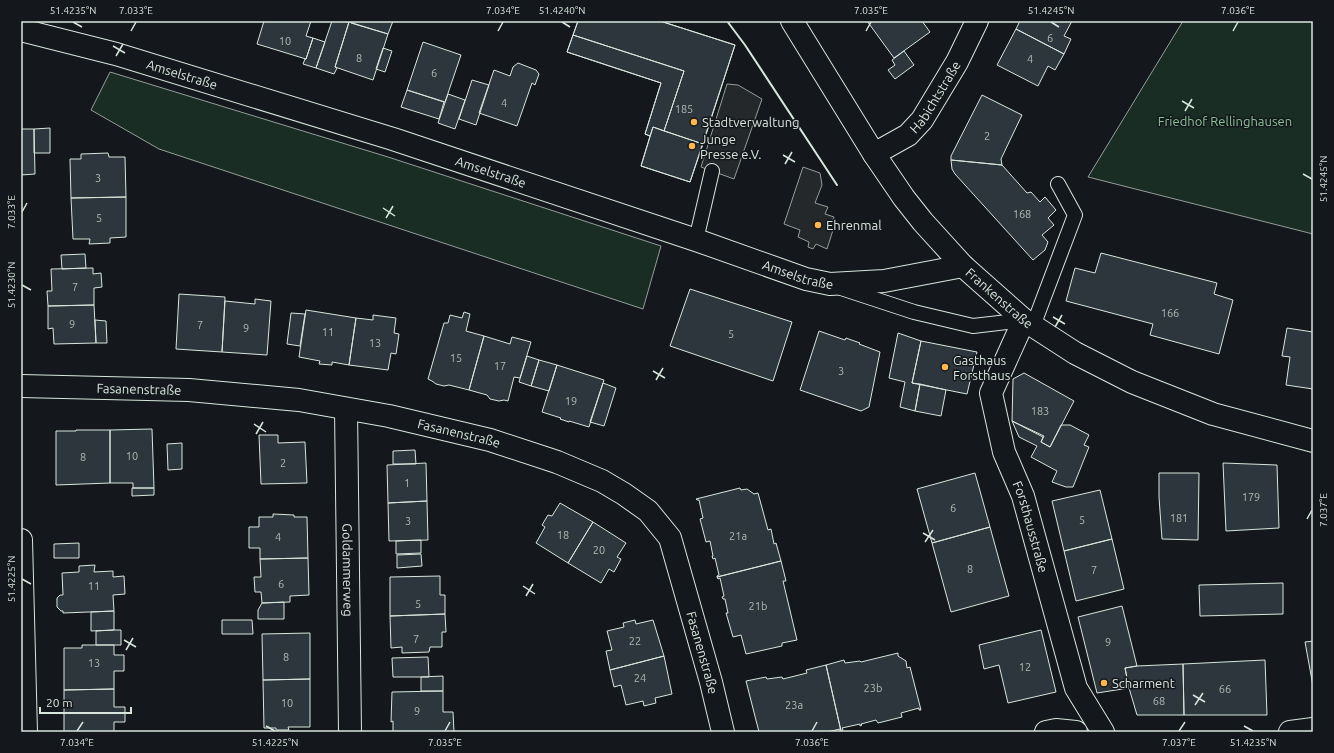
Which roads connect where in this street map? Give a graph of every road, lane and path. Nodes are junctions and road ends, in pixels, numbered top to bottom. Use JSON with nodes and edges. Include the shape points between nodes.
{"nodes":[{"id":1,"x":792,"y":21,"type":"edge"},
{"id":2,"x":977,"y":21,"type":"edge"},
{"id":3,"x":21,"y":30,"type":"edge"},
{"id":4,"x":874,"y":154,"type":"junction"},
{"id":5,"x":712,"y":171,"type":"dead end"},
{"id":6,"x":1058,"y":184,"type":"dead end"},
{"id":7,"x":696,"y":240,"type":"junction"},
{"id":8,"x":963,"y":266,"type":"junction"},
{"id":9,"x":830,"y":284,"type":"junction"},
{"id":10,"x":1028,"y":323,"type":"junction"},
{"id":11,"x":21,"y":386,"type":"edge"},
{"id":12,"x":346,"y":409,"type":"junction"},
{"id":13,"x":1313,"y":441,"type":"edge"},
{"id":14,"x":21,"y":540,"type":"edge"},
{"id":15,"x":1313,"y":729,"type":"edge"},
{"id":16,"x":26,"y":732,"type":"edge"},
{"id":17,"x":350,"y":732,"type":"edge"},
{"id":18,"x":723,"y":732,"type":"edge"},
{"id":19,"x":1046,"y":732,"type":"edge"},
{"id":20,"x":1076,"y":732,"type":"edge"},
{"id":21,"x":1103,"y":732,"type":"edge"},
{"id":22,"x":1290,"y":732,"type":"edge"}],
"edges":[{"from":1,"to":4,"type":"street","name":"Frankenstraße"},
{"from":2,"to":4,"type":"street","name":"Habichtstraße","via":[[957,62],[922,120],[908,135]]},
{"from":3,"to":7,"type":"street","name":"Amselstraße","via":[[116,54],[393,139]]},
{"from":4,"to":8,"type":"street","name":"Frankenstraße","via":[[918,216]]},
{"from":5,"to":7,"type":"lane"},
{"from":6,"to":10,"type":"lane","via":[[1075,215]]},
{"from":7,"to":9,"type":"street","name":"Amselstraße","via":[[806,279]]},
{"from":8,"to":9,"type":"street","name":"Amselstraße","via":[[884,281]]},
{"from":8,"to":10,"type":"street","name":"Frankenstraße"},
{"from":9,"to":10,"type":"lane","via":[[914,312],[973,326]]},
{"from":10,"to":13,"type":"street","name":"Frankenstraße","via":[[1075,352],[1132,382],[1213,414]]},
{"from":10,"to":21,"type":"street","name":"Forsthausstraße","via":[[991,394],[1004,452],[1023,496],[1076,688]]},
{"from":11,"to":12,"type":"street","name":"Fasanenstraße","via":[[189,390],[299,400]]},
{"from":12,"to":17,"type":"street","name":"Goldammerweg"},
{"from":12,"to":18,"type":"street","name":"Fasanenstraße","via":[[389,416],[490,440],[557,462],[602,481],[648,511],[670,538]]},
{"from":14,"to":16,"type":"street"},
{"from":15,"to":22,"type":"street"},
{"from":19,"to":20,"type":"street"}]}
